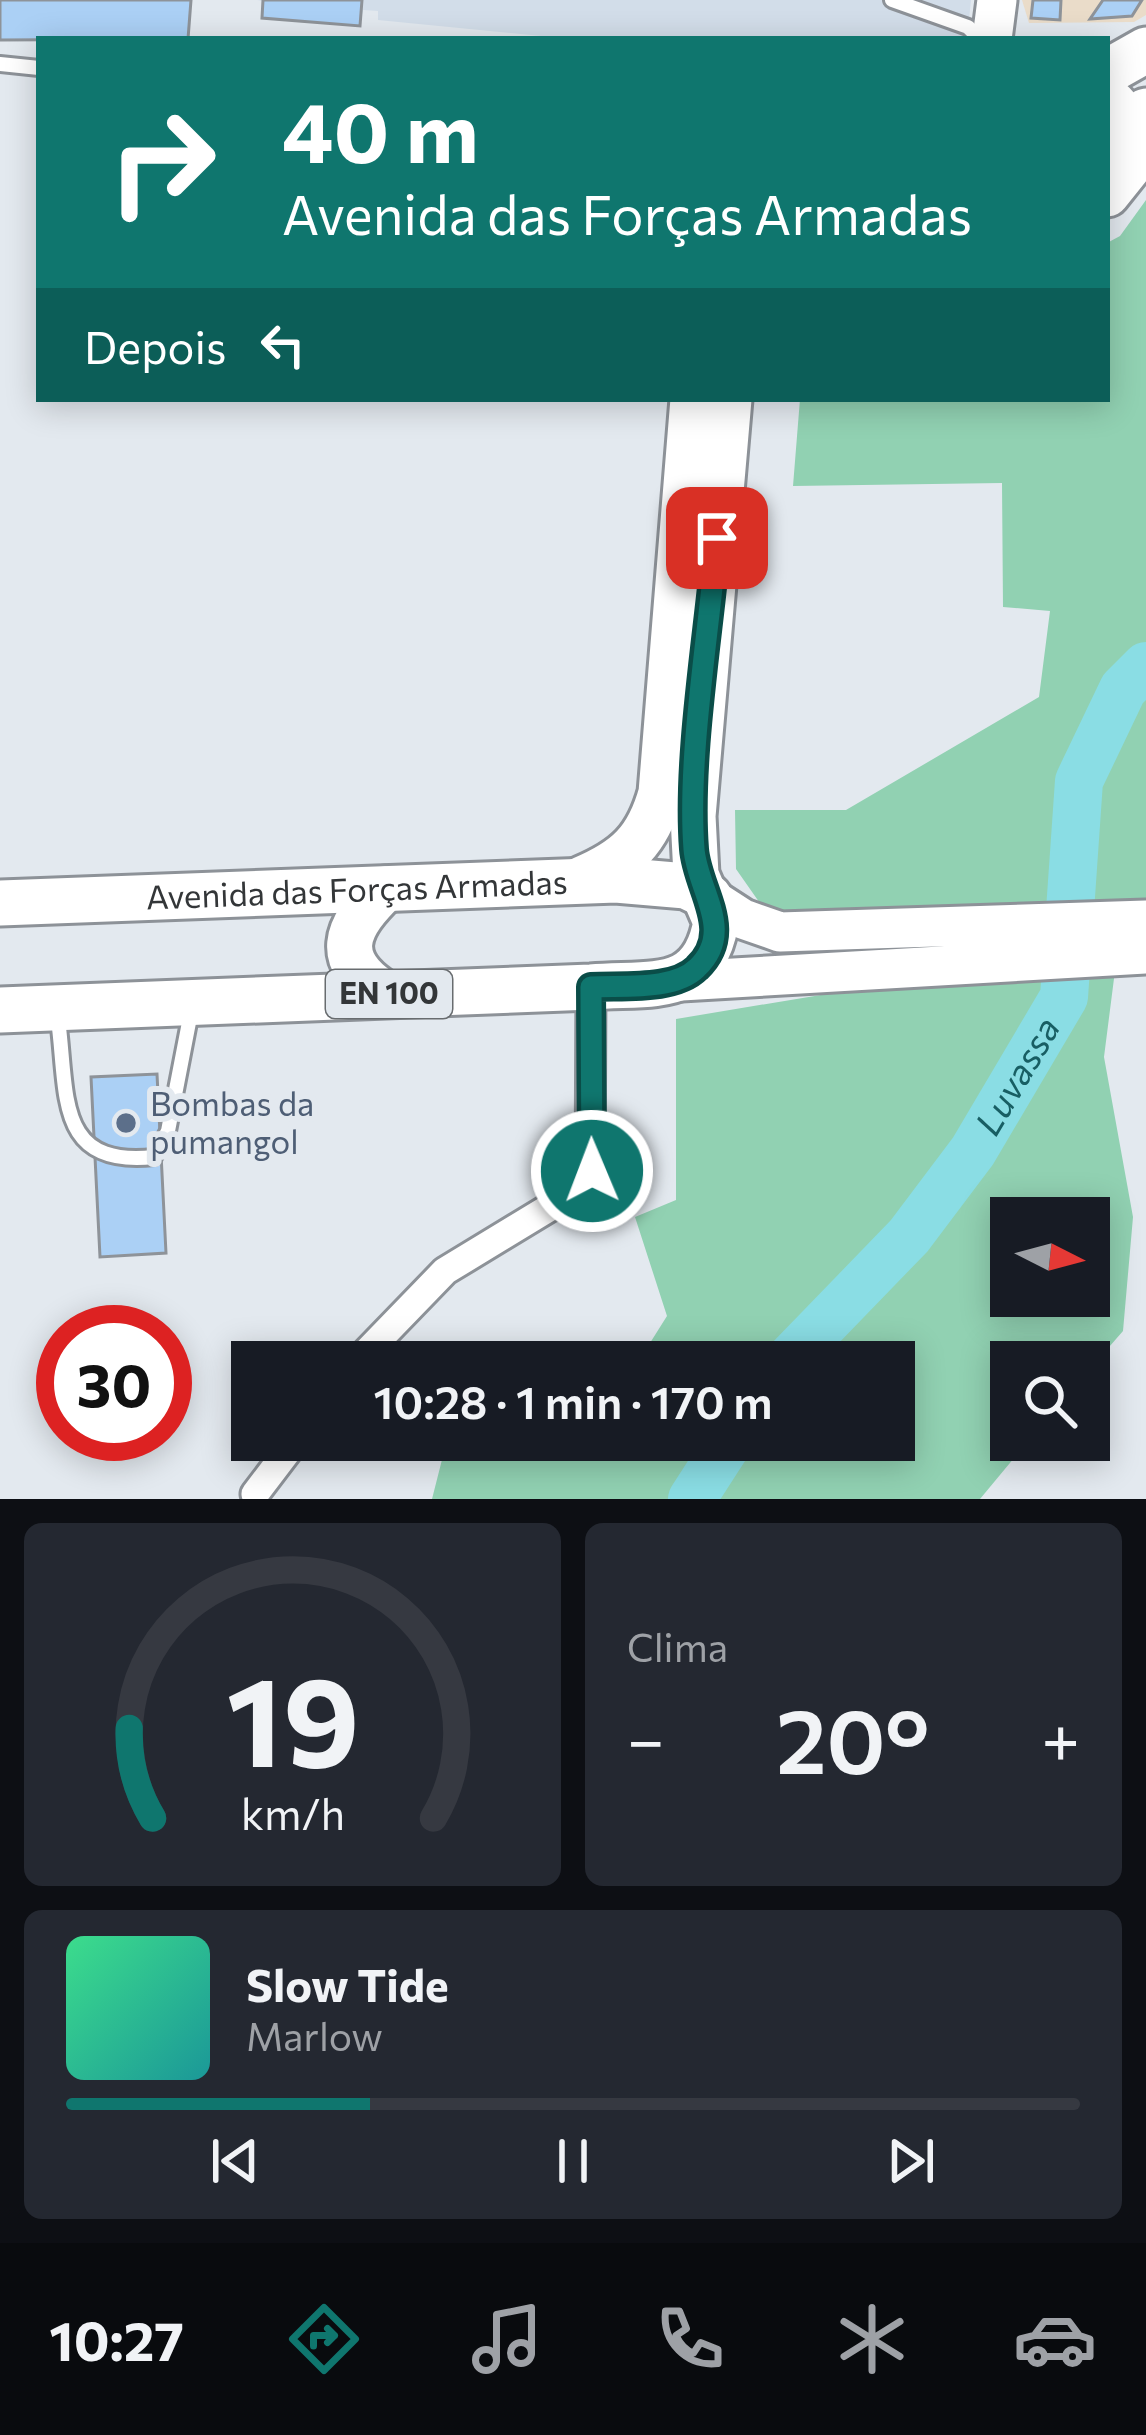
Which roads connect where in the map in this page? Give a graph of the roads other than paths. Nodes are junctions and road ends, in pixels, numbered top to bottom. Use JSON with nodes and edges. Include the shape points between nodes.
{"nodes":[{"id":1,"x":892,"y":0,"type":"edge"},
{"id":2,"x":994,"y":27,"type":"edge"},
{"id":3,"x":1146,"y":50,"type":"edge"},
{"id":4,"x":0,"y":64,"type":"edge"},
{"id":5,"x":36,"y":68,"type":"edge"},
{"id":6,"x":1110,"y":69,"type":"edge"},
{"id":7,"x":1110,"y":100,"type":"edge"},
{"id":8,"x":1146,"y":111,"type":"edge"},
{"id":9,"x":1119,"y":178,"type":"edge"},
{"id":10,"x":693,"y":402,"type":"edge"},
{"id":11,"x":729,"y":402,"type":"edge"},
{"id":12,"x":574,"y":882,"type":"junction"},
{"id":13,"x":385,"y":890,"type":"junction"},
{"id":14,"x":709,"y":897,"type":"junction"},
{"id":15,"x":0,"y":903,"type":"edge"},
{"id":16,"x":1132,"y":938,"type":"edge"},
{"id":17,"x":1037,"y":941,"type":"junction"},
{"id":18,"x":681,"y":980,"type":"junction"},
{"id":19,"x":591,"y":987,"type":"junction"},
{"id":20,"x":385,"y":994,"type":"junction"},
{"id":21,"x":192,"y":1002,"type":"junction"},
{"id":22,"x":57,"y":1007,"type":"junction"},
{"id":23,"x":0,"y":1010,"type":"edge"},
{"id":24,"x":377,"y":1341,"type":"edge"},
{"id":25,"x":280,"y":1461,"type":"edge"},
{"id":26,"x":255,"y":1494,"type":"dead end"}],
"edges":[{"from":1,"to":2,"type":"lane","via":[[968,28]]},
{"from":3,"to":6,"type":"main road"},
{"from":4,"to":5,"type":"lane"},
{"from":7,"to":9,"type":"main road","via":[[1132,134]]},
{"from":8,"to":9,"type":"main road"},
{"from":10,"to":12,"type":"main road","via":[[661,793],[631,853]]},
{"from":11,"to":14,"type":"main road","via":[[693,816],[696,874]]},
{"from":12,"to":13,"type":"main road","name":"Avenida das Forças Armadas"},
{"from":12,"to":14,"type":"main road","name":"Avenida das Forças Armadas","via":[[653,880]]},
{"from":13,"to":15,"type":"main road","name":"Avenida das Forças Armadas"},
{"from":13,"to":20,"type":"main road","number":"EN 100","via":[[351,929],[350,955],[358,977]]},
{"from":14,"to":17,"type":"main road","name":"Avenida das Forças Armadas","via":[[780,932]]},
{"from":14,"to":18,"type":"main road","via":[[712,946]]},
{"from":16,"to":17,"type":"main road","name":"Avenida das Forças Armadas"},
{"from":17,"to":18,"type":"main road","name":"Avenida das Forças Armadas"},
{"from":18,"to":19,"type":"main road","name":"Avenida das Forças Armadas","number":"EN 100"},
{"from":19,"to":20,"type":"main road","name":"Avenida das Forças Armadas","number":"EN 100"},
{"from":19,"to":24,"type":"street","via":[[590,1183],[445,1271]]},
{"from":20,"to":21,"type":"main road","name":"Avenida das Forças Armadas","number":"EN 100"},
{"from":21,"to":22,"type":"main road","name":"Avenida das Forças Armadas","number":"EN 100"},
{"from":21,"to":22,"type":"lane","via":[[168,1131],[154,1157],[123,1160],[92,1153],[75,1132]]},
{"from":22,"to":23,"type":"main road","name":"Avenida das Forças Armadas","number":"EN 100"},
{"from":25,"to":26,"type":"street"}]}
